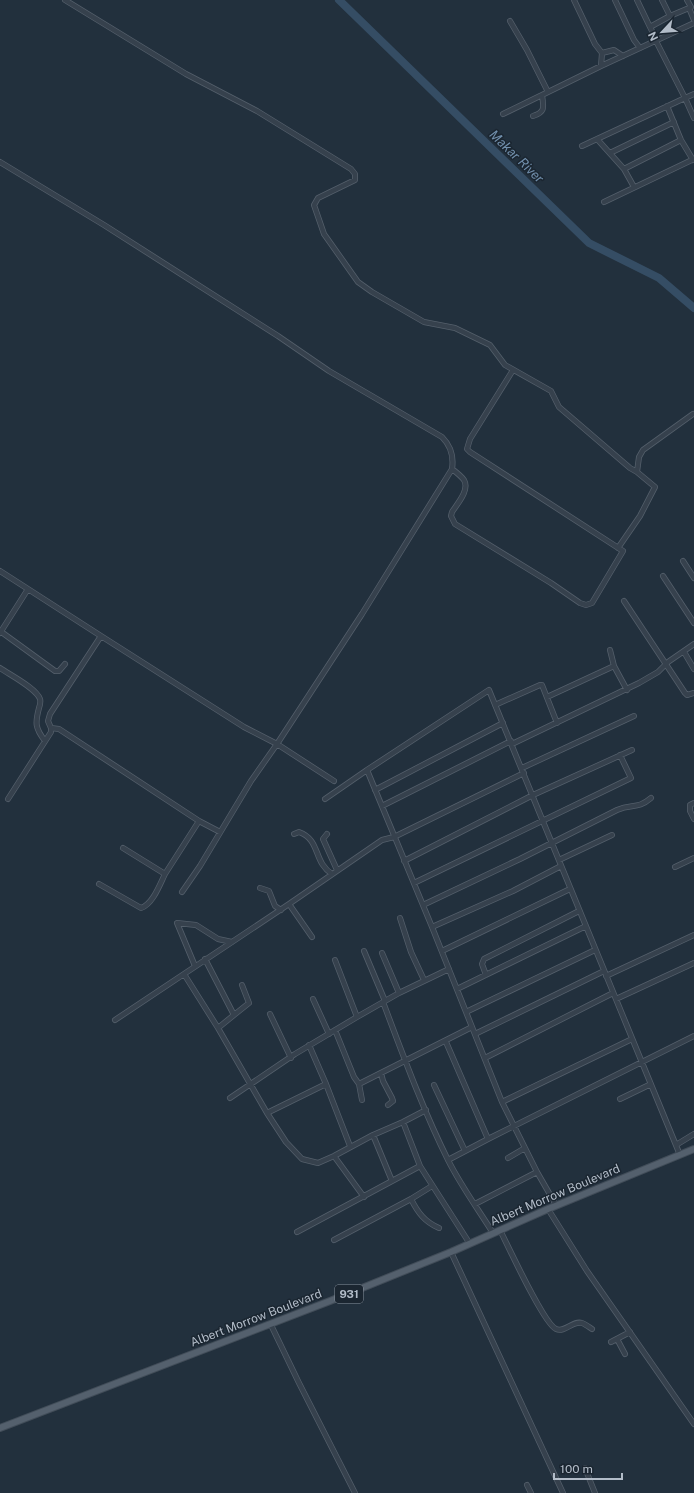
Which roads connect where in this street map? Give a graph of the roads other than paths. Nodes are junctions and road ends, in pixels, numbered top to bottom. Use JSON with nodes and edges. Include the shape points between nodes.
{"nodes":[{"id":1,"x":65,"y":0,"type":"edge"},
{"id":2,"x":574,"y":0,"type":"edge"},
{"id":3,"x":615,"y":0,"type":"edge"},
{"id":4,"x":637,"y":0,"type":"edge"},
{"id":5,"x":662,"y":0,"type":"edge"},
{"id":6,"x":687,"y":0,"type":"edge"},
{"id":7,"x":691,"y":7,"type":"edge"},
{"id":8,"x":670,"y":16,"type":"junction"},
{"id":9,"x":694,"y":20,"type":"edge"},
{"id":10,"x":510,"y":21,"type":"dead end"},
{"id":11,"x":694,"y":24,"type":"edge"},
{"id":12,"x":650,"y":27,"type":"junction"},
{"id":13,"x":657,"y":41,"type":"junction"},
{"id":14,"x":640,"y":48,"type":"junction"},
{"id":15,"x":602,"y":53,"type":"junction"},
{"id":16,"x":623,"y":56,"type":"junction"},
{"id":17,"x":600,"y":66,"type":"junction"},
{"id":18,"x":548,"y":92,"type":"junction"},
{"id":19,"x":694,"y":94,"type":"edge"},
{"id":20,"x":542,"y":95,"type":"junction"},
{"id":21,"x":685,"y":98,"type":"junction"},
{"id":22,"x":667,"y":106,"type":"junction"},
{"id":23,"x":503,"y":114,"type":"dead end"},
{"id":24,"x":533,"y":116,"type":"dead end"},
{"id":25,"x":694,"y":118,"type":"edge"},
{"id":26,"x":674,"y":122,"type":"junction"},
{"id":27,"x":597,"y":139,"type":"junction"},
{"id":28,"x":681,"y":140,"type":"junction"},
{"id":29,"x":582,"y":146,"type":"dead end"},
{"id":30,"x":610,"y":154,"type":"junction"},
{"id":31,"x":694,"y":160,"type":"edge"},
{"id":32,"x":0,"y":162,"type":"edge"},
{"id":33,"x":624,"y":169,"type":"junction"},
{"id":34,"x":634,"y":187,"type":"junction"},
{"id":35,"x":604,"y":202,"type":"dead end"},
{"id":36,"x":513,"y":370,"type":"junction"},
{"id":37,"x":693,"y":414,"type":"edge"},
{"id":38,"x":452,"y":469,"type":"junction"},
{"id":39,"x":637,"y":472,"type":"junction"},
{"id":40,"x":618,"y":548,"type":"junction"},
{"id":41,"x":683,"y":562,"type":"dead end"},
{"id":42,"x":0,"y":571,"type":"edge"},
{"id":43,"x":662,"y":576,"type":"dead end"},
{"id":44,"x":694,"y":578,"type":"edge"},
{"id":45,"x":28,"y":589,"type":"junction"},
{"id":46,"x":624,"y":601,"type":"dead end"},
{"id":47,"x":694,"y":622,"type":"edge"},
{"id":48,"x":0,"y":632,"type":"edge"},
{"id":49,"x":101,"y":636,"type":"junction"},
{"id":50,"x":694,"y":644,"type":"edge"},
{"id":51,"x":610,"y":650,"type":"dead end"},
{"id":52,"x":684,"y":652,"type":"junction"},
{"id":53,"x":65,"y":664,"type":"dead end"},
{"id":54,"x":666,"y":665,"type":"junction"},
{"id":55,"x":614,"y":666,"type":"junction"},
{"id":56,"x":0,"y":668,"type":"edge"},
{"id":57,"x":694,"y":669,"type":"edge"},
{"id":58,"x":627,"y":690,"type":"junction"},
{"id":59,"x":694,"y":693,"type":"edge"},
{"id":60,"x":547,"y":697,"type":"junction"},
{"id":61,"x":495,"y":705,"type":"junction"},
{"id":62,"x":634,"y":716,"type":"dead end"},
{"id":63,"x":503,"y":723,"type":"junction"},
{"id":64,"x":556,"y":723,"type":"junction"},
{"id":65,"x":51,"y":728,"type":"junction"},
{"id":66,"x":45,"y":741,"type":"junction"},
{"id":67,"x":511,"y":743,"type":"junction"},
{"id":68,"x":277,"y":744,"type":"junction"},
{"id":69,"x":632,"y":750,"type":"dead end"},
{"id":70,"x":620,"y":755,"type":"junction"},
{"id":71,"x":522,"y":768,"type":"junction"},
{"id":72,"x":367,"y":770,"type":"junction"},
{"id":73,"x":524,"y":773,"type":"junction"},
{"id":74,"x":334,"y":781,"type":"dead end"},
{"id":75,"x":375,"y":790,"type":"junction"},
{"id":76,"x":533,"y":796,"type":"junction"},
{"id":77,"x":651,"y":798,"type":"dead end"},
{"id":78,"x":8,"y":799,"type":"dead end"},
{"id":79,"x":325,"y":800,"type":"dead end"},
{"id":80,"x":694,"y":803,"type":"edge"},
{"id":81,"x":382,"y":806,"type":"junction"},
{"id":82,"x":694,"y":819,"type":"edge"},
{"id":83,"x":200,"y":821,"type":"junction"},
{"id":84,"x":543,"y":821,"type":"junction"},
{"id":85,"x":220,"y":832,"type":"junction"},
{"id":86,"x":294,"y":834,"type":"dead end"},
{"id":87,"x":327,"y":834,"type":"dead end"},
{"id":88,"x":612,"y":835,"type":"dead end"},
{"id":89,"x":394,"y":837,"type":"junction"},
{"id":90,"x":551,"y":843,"type":"junction"},
{"id":91,"x":123,"y":848,"type":"dead end"},
{"id":92,"x":694,"y":858,"type":"edge"},
{"id":93,"x":559,"y":860,"type":"junction"},
{"id":94,"x":404,"y":861,"type":"junction"},
{"id":95,"x":561,"y":866,"type":"junction"},
{"id":96,"x":675,"y":867,"type":"dead end"},
{"id":97,"x":337,"y":870,"type":"junction"},
{"id":98,"x":165,"y":874,"type":"junction"},
{"id":99,"x":332,"y":874,"type":"junction"},
{"id":100,"x":414,"y":883,"type":"junction"},
{"id":101,"x":99,"y":884,"type":"dead end"},
{"id":102,"x":260,"y":888,"type":"dead end"},
{"id":103,"x":570,"y":889,"type":"junction"},
{"id":104,"x":182,"y":892,"type":"dead end"},
{"id":105,"x":289,"y":904,"type":"junction"},
{"id":106,"x":423,"y":905,"type":"junction"},
{"id":107,"x":280,"y":910,"type":"junction"},
{"id":108,"x":580,"y":911,"type":"junction"},
{"id":109,"x":400,"y":918,"type":"dead end"},
{"id":110,"x":586,"y":926,"type":"junction"},
{"id":111,"x":432,"y":927,"type":"junction"},
{"id":112,"x":694,"y":935,"type":"edge"},
{"id":113,"x":312,"y":937,"type":"dead end"},
{"id":114,"x":232,"y":942,"type":"junction"},
{"id":115,"x":596,"y":950,"type":"junction"},
{"id":116,"x":364,"y":951,"type":"dead end"},
{"id":117,"x":442,"y":951,"type":"junction"},
{"id":118,"x":382,"y":953,"type":"dead end"},
{"id":119,"x":205,"y":959,"type":"junction"},
{"id":120,"x":335,"y":960,"type":"dead end"},
{"id":121,"x":694,"y":964,"type":"edge"},
{"id":122,"x":195,"y":966,"type":"junction"},
{"id":123,"x":449,"y":969,"type":"junction"},
{"id":124,"x":604,"y":971,"type":"junction"},
{"id":125,"x":184,"y":974,"type":"junction"},
{"id":126,"x":486,"y":975,"type":"junction"},
{"id":127,"x":606,"y":976,"type":"junction"},
{"id":128,"x":424,"y":980,"type":"junction"},
{"id":129,"x":242,"y":985,"type":"dead end"},
{"id":130,"x":457,"y":989,"type":"junction"},
{"id":131,"x":613,"y":992,"type":"junction"},
{"id":132,"x":399,"y":993,"type":"junction"},
{"id":133,"x":313,"y":999,"type":"dead end"},
{"id":134,"x":616,"y":999,"type":"junction"},
{"id":135,"x":384,"y":1002,"type":"junction"},
{"id":136,"x":466,"y":1012,"type":"junction"},
{"id":137,"x":270,"y":1014,"type":"dead end"},
{"id":138,"x":234,"y":1015,"type":"junction"},
{"id":139,"x":356,"y":1017,"type":"junction"},
{"id":140,"x":115,"y":1020,"type":"dead end"},
{"id":141,"x":472,"y":1027,"type":"junction"},
{"id":142,"x":218,"y":1028,"type":"junction"},
{"id":143,"x":335,"y":1030,"type":"junction"},
{"id":144,"x":329,"y":1034,"type":"junction"},
{"id":145,"x":475,"y":1034,"type":"junction"},
{"id":146,"x":694,"y":1036,"type":"edge"},
{"id":147,"x":632,"y":1039,"type":"junction"},
{"id":148,"x":446,"y":1042,"type":"junction"},
{"id":149,"x":310,"y":1045,"type":"junction"},
{"id":150,"x":291,"y":1058,"type":"junction"},
{"id":151,"x":485,"y":1058,"type":"junction"},
{"id":152,"x":405,"y":1061,"type":"junction"},
{"id":153,"x":642,"y":1062,"type":"junction"},
{"id":154,"x":381,"y":1073,"type":"junction"},
{"id":155,"x":326,"y":1084,"type":"junction"},
{"id":156,"x":359,"y":1084,"type":"junction"},
{"id":157,"x":651,"y":1084,"type":"junction"},
{"id":158,"x":434,"y":1085,"type":"dead end"},
{"id":159,"x":250,"y":1086,"type":"junction"},
{"id":160,"x":230,"y":1098,"type":"dead end"},
{"id":161,"x":620,"y":1098,"type":"dead end"},
{"id":162,"x":362,"y":1100,"type":"dead end"},
{"id":163,"x":502,"y":1102,"type":"junction"},
{"id":164,"x":388,"y":1105,"type":"dead end"},
{"id":165,"x":426,"y":1110,"type":"junction"},
{"id":166,"x":267,"y":1112,"type":"junction"},
{"id":167,"x":403,"y":1122,"type":"junction"},
{"id":168,"x":514,"y":1126,"type":"junction"},
{"id":169,"x":694,"y":1134,"type":"edge"},
{"id":170,"x":373,"y":1135,"type":"junction"},
{"id":171,"x":488,"y":1139,"type":"junction"},
{"id":172,"x":676,"y":1145,"type":"junction"},
{"id":173,"x":350,"y":1146,"type":"junction"},
{"id":174,"x":525,"y":1148,"type":"junction"},
{"id":175,"x":694,"y":1149,"type":"edge"},
{"id":176,"x":465,"y":1151,"type":"junction"},
{"id":177,"x":680,"y":1154,"type":"junction"},
{"id":178,"x":334,"y":1156,"type":"junction"},
{"id":179,"x":508,"y":1158,"type":"dead end"},
{"id":180,"x":448,"y":1160,"type":"junction"},
{"id":181,"x":420,"y":1166,"type":"junction"},
{"id":182,"x":537,"y":1172,"type":"junction"},
{"id":183,"x":392,"y":1181,"type":"junction"},
{"id":184,"x":432,"y":1186,"type":"junction"},
{"id":185,"x":364,"y":1197,"type":"junction"},
{"id":186,"x":412,"y":1199,"type":"junction"},
{"id":187,"x":475,"y":1204,"type":"junction"},
{"id":188,"x":556,"y":1206,"type":"junction"},
{"id":189,"x":548,"y":1209,"type":"junction"},
{"id":190,"x":439,"y":1228,"type":"dead end"},
{"id":191,"x":500,"y":1230,"type":"junction"},
{"id":192,"x":297,"y":1232,"type":"dead end"},
{"id":193,"x":493,"y":1233,"type":"junction"},
{"id":194,"x":334,"y":1240,"type":"dead end"},
{"id":195,"x":470,"y":1244,"type":"junction"},
{"id":196,"x":451,"y":1252,"type":"junction"},
{"id":197,"x":271,"y":1325,"type":"junction"},
{"id":198,"x":592,"y":1329,"type":"dead end"},
{"id":199,"x":630,"y":1332,"type":"junction"},
{"id":200,"x":618,"y":1339,"type":"junction"},
{"id":201,"x":611,"y":1342,"type":"dead end"},
{"id":202,"x":625,"y":1354,"type":"dead end"},
{"id":203,"x":694,"y":1414,"type":"edge"},
{"id":204,"x":689,"y":1416,"type":"junction"},
{"id":205,"x":694,"y":1424,"type":"edge"},
{"id":206,"x":0,"y":1428,"type":"edge"},
{"id":207,"x":585,"y":1468,"type":"dead end"},
{"id":208,"x":527,"y":1485,"type":"dead end"},
{"id":209,"x":355,"y":1493,"type":"edge"},
{"id":210,"x":531,"y":1493,"type":"edge"},
{"id":211,"x":563,"y":1493,"type":"edge"},
{"id":212,"x":595,"y":1493,"type":"edge"}],
"edges":[{"from":1,"to":36,"type":"street","via":[[186,74],[257,111],[351,169],[355,174],[355,180],[318,198],[314,205],[324,234],[358,282],[424,322],[454,328],[490,345],[502,361]]},
{"from":2,"to":15,"type":"street"},
{"from":3,"to":14,"type":"street"},
{"from":4,"to":12,"type":"street"},
{"from":5,"to":8,"type":"street"},
{"from":6,"to":7,"type":"street"},
{"from":7,"to":8,"type":"street"},
{"from":7,"to":9,"type":"street"},
{"from":8,"to":12,"type":"street"},
{"from":10,"to":18,"type":"street"},
{"from":11,"to":13,"type":"street"},
{"from":12,"to":13,"type":"street"},
{"from":13,"to":14,"type":"street"},
{"from":13,"to":21,"type":"street"},
{"from":14,"to":16,"type":"street"},
{"from":15,"to":16,"type":"street","via":[[614,50]]},
{"from":15,"to":17,"type":"street"},
{"from":16,"to":17,"type":"street"},
{"from":17,"to":18,"type":"street"},
{"from":18,"to":20,"type":"street"},
{"from":19,"to":21,"type":"street"},
{"from":20,"to":23,"type":"street"},
{"from":20,"to":24,"type":"street","via":[[543,110]]},
{"from":21,"to":22,"type":"street"},
{"from":21,"to":25,"type":"street"},
{"from":22,"to":26,"type":"street"},
{"from":22,"to":27,"type":"street"},
{"from":26,"to":28,"type":"street"},
{"from":26,"to":30,"type":"street"},
{"from":27,"to":29,"type":"street"},
{"from":27,"to":30,"type":"street"},
{"from":28,"to":31,"type":"street"},
{"from":28,"to":33,"type":"street"},
{"from":30,"to":33,"type":"street"},
{"from":31,"to":34,"type":"street"},
{"from":32,"to":38,"type":"street","via":[[104,225],[329,371],[442,437],[450,447]]},
{"from":33,"to":34,"type":"street"},
{"from":34,"to":35,"type":"street"},
{"from":36,"to":39,"type":"street","via":[[551,391],[559,407]]},
{"from":36,"to":40,"type":"street","via":[[470,439],[467,447],[469,451]]},
{"from":37,"to":39,"type":"street","via":[[643,450],[639,457]]},
{"from":38,"to":40,"type":"street","via":[[466,485],[452,512],[455,524],[583,605],[592,603],[623,551]]},
{"from":38,"to":68,"type":"street"},
{"from":39,"to":40,"type":"street","via":[[655,488]]},
{"from":41,"to":44,"type":"street"},
{"from":42,"to":45,"type":"street"},
{"from":43,"to":47,"type":"street"},
{"from":45,"to":48,"type":"street"},
{"from":45,"to":49,"type":"street"},
{"from":46,"to":54,"type":"street"},
{"from":48,"to":53,"type":"street","via":[[55,671],[59,671]]},
{"from":49,"to":65,"type":"street","via":[[50,714],[48,721]]},
{"from":49,"to":68,"type":"street","via":[[244,727]]},
{"from":50,"to":52,"type":"street"},
{"from":51,"to":55,"type":"street"},
{"from":52,"to":54,"type":"street"},
{"from":52,"to":57,"type":"street"},
{"from":54,"to":58,"type":"street","via":[[651,677]]},
{"from":54,"to":59,"type":"street","via":[[685,693]]},
{"from":55,"to":58,"type":"street"},
{"from":55,"to":60,"type":"street"},
{"from":56,"to":66,"type":"street","via":[[39,697],[41,702],[36,720],[37,728]]},
{"from":58,"to":64,"type":"street"},
{"from":60,"to":61,"type":"street","via":[[540,685]]},
{"from":60,"to":64,"type":"street"},
{"from":61,"to":63,"type":"street"},
{"from":61,"to":72,"type":"street","via":[[489,690]]},
{"from":62,"to":71,"type":"street"},
{"from":63,"to":67,"type":"street"},
{"from":63,"to":75,"type":"street"},
{"from":64,"to":67,"type":"street"},
{"from":65,"to":66,"type":"street"},
{"from":65,"to":83,"type":"street","via":[[59,729]]},
{"from":66,"to":78,"type":"street"},
{"from":67,"to":71,"type":"street"},
{"from":67,"to":81,"type":"street"},
{"from":68,"to":74,"type":"street"},
{"from":68,"to":85,"type":"street"},
{"from":69,"to":70,"type":"street"},
{"from":70,"to":76,"type":"street"},
{"from":70,"to":84,"type":"street","via":[[631,778]]},
{"from":71,"to":73,"type":"street"},
{"from":72,"to":75,"type":"street"},
{"from":72,"to":79,"type":"street"},
{"from":73,"to":76,"type":"street"},
{"from":73,"to":89,"type":"street"},
{"from":75,"to":81,"type":"street"},
{"from":76,"to":84,"type":"street"},
{"from":76,"to":94,"type":"street"},
{"from":77,"to":90,"type":"street","via":[[641,805],[617,810]]},
{"from":80,"to":82,"type":"street","via":[[690,805]]},
{"from":81,"to":89,"type":"street"},
{"from":83,"to":85,"type":"street"},
{"from":83,"to":98,"type":"street"},
{"from":84,"to":90,"type":"street"},
{"from":84,"to":100,"type":"street"},
{"from":85,"to":104,"type":"street"},
{"from":86,"to":99,"type":"street","via":[[299,832],[308,837],[323,868]]},
{"from":87,"to":97,"type":"street","via":[[323,839]]},
{"from":88,"to":93,"type":"street"},
{"from":89,"to":94,"type":"street"},
{"from":89,"to":97,"type":"street","via":[[382,840]]},
{"from":90,"to":93,"type":"street"},
{"from":90,"to":106,"type":"street"},
{"from":91,"to":98,"type":"street"},
{"from":92,"to":96,"type":"street"},
{"from":93,"to":95,"type":"street"},
{"from":94,"to":100,"type":"street"},
{"from":95,"to":103,"type":"street"},
{"from":95,"to":111,"type":"street","via":[[513,891]]},
{"from":97,"to":99,"type":"street"},
{"from":98,"to":101,"type":"street","via":[[152,898],[141,908]]},
{"from":99,"to":105,"type":"street"},
{"from":100,"to":106,"type":"street"},
{"from":102,"to":107,"type":"street","via":[[269,891],[275,906]]},
{"from":103,"to":108,"type":"street"},
{"from":103,"to":117,"type":"street"},
{"from":105,"to":107,"type":"street"},
{"from":105,"to":113,"type":"street"},
{"from":106,"to":111,"type":"street"},
{"from":107,"to":114,"type":"street"},
{"from":108,"to":110,"type":"street"},
{"from":108,"to":126,"type":"street","via":[[484,959],[482,964]]},
{"from":109,"to":128,"type":"street","via":[[411,952]]},
{"from":110,"to":115,"type":"street"},
{"from":110,"to":126,"type":"street"},
{"from":111,"to":117,"type":"street"},
{"from":112,"to":127,"type":"street"},
{"from":114,"to":119,"type":"street"},
{"from":114,"to":122,"type":"street","via":[[218,939],[196,925],[177,923]]},
{"from":115,"to":124,"type":"street"},
{"from":115,"to":136,"type":"street"},
{"from":116,"to":135,"type":"street"},
{"from":117,"to":123,"type":"street"},
{"from":118,"to":132,"type":"street"},
{"from":119,"to":122,"type":"street"},
{"from":119,"to":138,"type":"street"},
{"from":120,"to":139,"type":"street"},
{"from":121,"to":134,"type":"street"},
{"from":122,"to":125,"type":"street"},
{"from":123,"to":128,"type":"street"},
{"from":123,"to":130,"type":"street"},
{"from":124,"to":127,"type":"street"},
{"from":124,"to":145,"type":"street"},
{"from":125,"to":140,"type":"street"},
{"from":125,"to":142,"type":"street"},
{"from":126,"to":130,"type":"street"},
{"from":127,"to":131,"type":"street"},
{"from":128,"to":132,"type":"street"},
{"from":129,"to":138,"type":"street","via":[[249,1003]]},
{"from":130,"to":136,"type":"street"},
{"from":131,"to":134,"type":"street"},
{"from":131,"to":151,"type":"street"},
{"from":132,"to":135,"type":"street"},
{"from":133,"to":144,"type":"street"},
{"from":134,"to":147,"type":"street"},
{"from":135,"to":139,"type":"street"},
{"from":135,"to":152,"type":"street"},
{"from":136,"to":141,"type":"street"},
{"from":137,"to":150,"type":"street"},
{"from":138,"to":142,"type":"street"},
{"from":139,"to":143,"type":"street"},
{"from":141,"to":145,"type":"street"},
{"from":141,"to":148,"type":"street"},
{"from":142,"to":159,"type":"street"},
{"from":143,"to":144,"type":"street"},
{"from":143,"to":156,"type":"street"},
{"from":144,"to":149,"type":"street"},
{"from":145,"to":151,"type":"street"},
{"from":146,"to":153,"type":"street"},
{"from":147,"to":153,"type":"street"},
{"from":147,"to":163,"type":"street"},
{"from":148,"to":152,"type":"street"},
{"from":148,"to":171,"type":"street"},
{"from":149,"to":150,"type":"street"},
{"from":149,"to":155,"type":"street"},
{"from":150,"to":159,"type":"street"},
{"from":151,"to":163,"type":"street"},
{"from":152,"to":154,"type":"street"},
{"from":152,"to":165,"type":"street"},
{"from":153,"to":157,"type":"street"},
{"from":153,"to":168,"type":"street"},
{"from":154,"to":156,"type":"street"},
{"from":154,"to":164,"type":"street","via":[[392,1098]]},
{"from":155,"to":166,"type":"street"},
{"from":155,"to":173,"type":"street"},
{"from":156,"to":162,"type":"street"},
{"from":157,"to":161,"type":"street"},
{"from":157,"to":172,"type":"street"},
{"from":158,"to":176,"type":"street"},
{"from":159,"to":160,"type":"street"},
{"from":159,"to":166,"type":"street"},
{"from":163,"to":168,"type":"street"},
{"from":165,"to":167,"type":"street"},
{"from":165,"to":180,"type":"street"},
{"from":166,"to":178,"type":"street","via":[[286,1142],[302,1159],[318,1163]]},
{"from":167,"to":170,"type":"street"},
{"from":167,"to":181,"type":"street"},
{"from":168,"to":171,"type":"street"},
{"from":168,"to":174,"type":"street"},
{"from":169,"to":172,"type":"street"},
{"from":170,"to":173,"type":"street"},
{"from":170,"to":183,"type":"street"},
{"from":171,"to":176,"type":"street"},
{"from":172,"to":177,"type":"street"},
{"from":173,"to":178,"type":"street"},
{"from":174,"to":179,"type":"street"},
{"from":174,"to":182,"type":"street"},
{"from":175,"to":177,"type":"main road","name":"Albert Morrow Boulevard","number":"931"},
{"from":176,"to":180,"type":"street"},
{"from":177,"to":188,"type":"main road","name":"Albert Morrow Boulevard","number":"931"},
{"from":178,"to":185,"type":"street"},
{"from":180,"to":187,"type":"street"},
{"from":181,"to":183,"type":"street"},
{"from":181,"to":184,"type":"street"},
{"from":182,"to":187,"type":"street"},
{"from":182,"to":188,"type":"street"},
{"from":183,"to":185,"type":"street"},
{"from":184,"to":186,"type":"street"},
{"from":184,"to":195,"type":"street"},
{"from":185,"to":192,"type":"street"},
{"from":186,"to":190,"type":"street","via":[[420,1215]]},
{"from":186,"to":194,"type":"street"},
{"from":187,"to":193,"type":"street"},
{"from":188,"to":189,"type":"main road","name":"Albert Morrow Boulevard","number":"931"},
{"from":189,"to":191,"type":"main road","name":"Albert Morrow Boulevard","number":"931"},
{"from":189,"to":199,"type":"street"},
{"from":191,"to":193,"type":"main road","name":"Albert Morrow Boulevard","number":"931"},
{"from":191,"to":198,"type":"street","via":[[550,1324],[561,1330],[579,1322]]},
{"from":193,"to":195,"type":"main road","name":"Albert Morrow Boulevard","number":"931"},
{"from":195,"to":196,"type":"main road","name":"Albert Morrow Boulevard","number":"931"},
{"from":196,"to":197,"type":"main road","name":"Albert Morrow Boulevard","number":"931"},
{"from":196,"to":211,"type":"street"},
{"from":197,"to":206,"type":"main road","name":"Albert Morrow Boulevard","number":"931"},
{"from":197,"to":209,"type":"street"},
{"from":199,"to":200,"type":"street"},
{"from":199,"to":204,"type":"street"},
{"from":200,"to":201,"type":"street"},
{"from":200,"to":202,"type":"street"},
{"from":203,"to":204,"type":"street"},
{"from":204,"to":205,"type":"street"},
{"from":207,"to":212,"type":"street"},
{"from":208,"to":210,"type":"street"}]}
